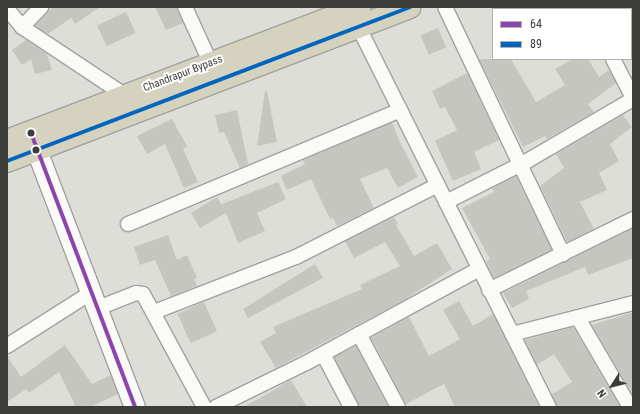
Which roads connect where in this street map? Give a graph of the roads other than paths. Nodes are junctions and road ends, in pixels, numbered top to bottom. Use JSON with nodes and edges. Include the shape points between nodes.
{"nodes":[{"id":1,"x":41,"y":7,"type":"edge"},
{"id":2,"x":185,"y":7,"type":"edge"},
{"id":3,"x":410,"y":7,"type":"edge"},
{"id":4,"x":445,"y":7,"type":"edge"},
{"id":5,"x":7,"y":9,"type":"edge"},
{"id":6,"x":356,"y":15,"type":"edge"},
{"id":7,"x":22,"y":27,"type":"junction"},
{"id":8,"x":614,"y":60,"type":"edge"},
{"id":9,"x":211,"y":64,"type":"junction"},
{"id":10,"x":126,"y":96,"type":"junction"},
{"id":11,"x":633,"y":99,"type":"edge"},
{"id":12,"x":400,"y":110,"type":"junction"},
{"id":13,"x":7,"y":141,"type":"edge"},
{"id":14,"x":34,"y":142,"type":"junction"},
{"id":15,"x":7,"y":162,"type":"edge"},
{"id":16,"x":520,"y":165,"type":"junction"},
{"id":17,"x":438,"y":185,"type":"junction"},
{"id":18,"x":446,"y":202,"type":"junction"},
{"id":19,"x":633,"y":219,"type":"edge"},
{"id":20,"x":128,"y":224,"type":"dead end"},
{"id":21,"x":563,"y":254,"type":"junction"},
{"id":22,"x":479,"y":268,"type":"junction"},
{"id":23,"x":489,"y":290,"type":"junction"},
{"id":24,"x":95,"y":300,"type":"junction"},
{"id":25,"x":633,"y":303,"type":"edge"},
{"id":26,"x":154,"y":312,"type":"junction"},
{"id":27,"x":578,"y":318,"type":"junction"},
{"id":28,"x":359,"y":334,"type":"junction"},
{"id":29,"x":512,"y":334,"type":"junction"},
{"id":30,"x":7,"y":346,"type":"edge"},
{"id":31,"x":323,"y":354,"type":"junction"},
{"id":32,"x":221,"y":406,"type":"edge"},
{"id":33,"x":135,"y":407,"type":"edge"},
{"id":34,"x":204,"y":407,"type":"edge"},
{"id":35,"x":351,"y":407,"type":"edge"},
{"id":36,"x":398,"y":407,"type":"edge"},
{"id":37,"x":549,"y":407,"type":"edge"},
{"id":38,"x":630,"y":407,"type":"edge"}],
"edges":[{"from":1,"to":7,"type":"street"},
{"from":2,"to":9,"type":"street"},
{"from":3,"to":6,"type":"highway","name":"Chandrapur Bypass"},
{"from":4,"to":16,"type":"street"},
{"from":5,"to":7,"type":"street"},
{"from":6,"to":9,"type":"highway","name":"Chandrapur Bypass"},
{"from":6,"to":12,"type":"street"},
{"from":6,"to":14,"type":"highway","name":"Chandrapur Bypass"},
{"from":7,"to":10,"type":"street"},
{"from":8,"to":11,"type":"street"},
{"from":9,"to":10,"type":"highway","name":"Chandrapur Bypass"},
{"from":10,"to":14,"type":"highway","name":"Chandrapur Bypass"},
{"from":11,"to":16,"type":"street"},
{"from":12,"to":17,"type":"street"},
{"from":12,"to":20,"type":"street"},
{"from":13,"to":14,"type":"highway","name":"Chandrapur Bypass"},
{"from":14,"to":15,"type":"highway","name":"Chandrapur Bypass"},
{"from":14,"to":24,"type":"main road"},
{"from":16,"to":18,"type":"street"},
{"from":16,"to":21,"type":"street"},
{"from":17,"to":18,"type":"street"},
{"from":17,"to":26,"type":"street","via":[[296,257]]},
{"from":18,"to":22,"type":"street"},
{"from":19,"to":21,"type":"street"},
{"from":21,"to":23,"type":"street"},
{"from":22,"to":23,"type":"street"},
{"from":22,"to":28,"type":"street"},
{"from":23,"to":29,"type":"street"},
{"from":24,"to":26,"type":"street","via":[[139,292],[145,296]]},
{"from":24,"to":30,"type":"street"},
{"from":24,"to":33,"type":"main road"},
{"from":25,"to":27,"type":"street"},
{"from":26,"to":34,"type":"street"},
{"from":27,"to":29,"type":"street"},
{"from":27,"to":38,"type":"street"},
{"from":28,"to":31,"type":"street"},
{"from":28,"to":36,"type":"street"},
{"from":29,"to":37,"type":"street"},
{"from":31,"to":32,"type":"street"},
{"from":31,"to":35,"type":"street"}]}
